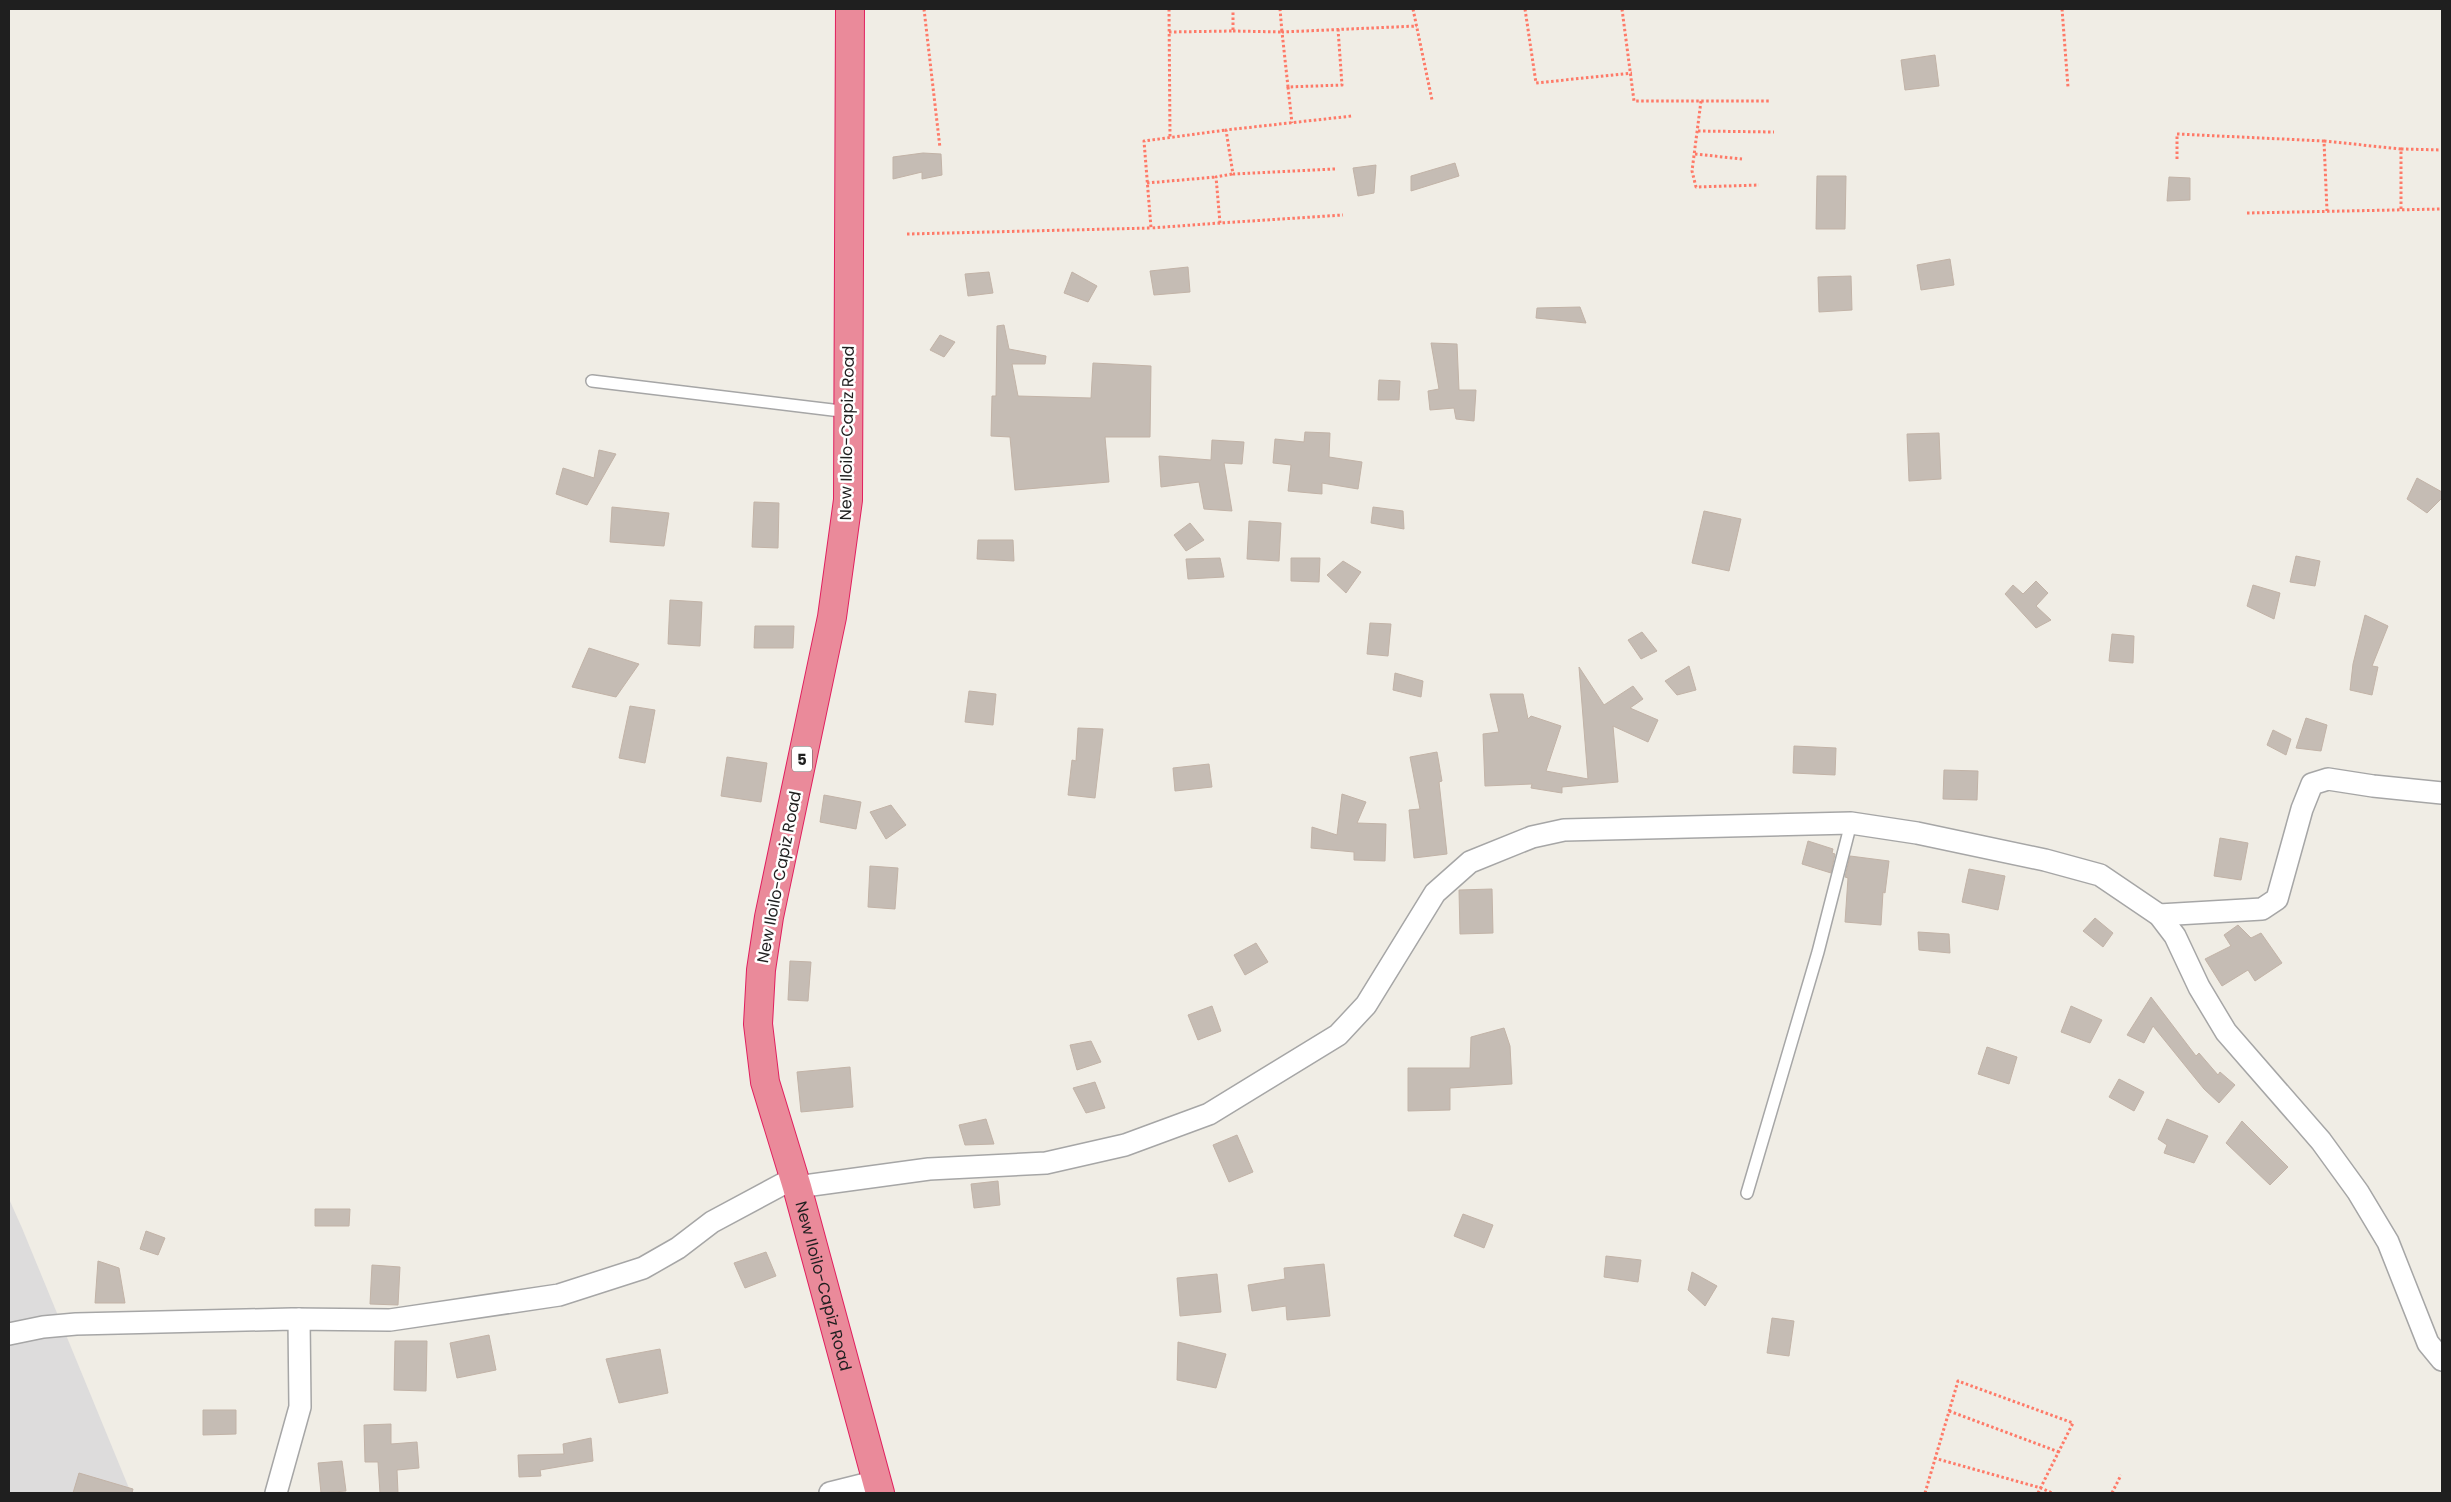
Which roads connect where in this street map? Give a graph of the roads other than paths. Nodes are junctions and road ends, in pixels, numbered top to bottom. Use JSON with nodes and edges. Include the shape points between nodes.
{"nodes":[{"id":1,"x":850,"y":9,"type":"edge"},
{"id":2,"x":592,"y":381,"type":"dead end"},
{"id":3,"x":849,"y":412,"type":"junction"},
{"id":4,"x":2442,"y":793,"type":"edge"},
{"id":5,"x":1850,"y":823,"type":"junction"},
{"id":6,"x":2158,"y":915,"type":"junction"},
{"id":7,"x":796,"y":1183,"type":"junction"},
{"id":8,"x":1747,"y":1193,"type":"dead end"},
{"id":9,"x":299,"y":1319,"type":"junction"},
{"id":10,"x":9,"y":1334,"type":"edge"},
{"id":11,"x":2442,"y":1360,"type":"edge"},
{"id":12,"x":879,"y":1487,"type":"edge"},
{"id":13,"x":276,"y":1493,"type":"edge"},
{"id":14,"x":830,"y":1493,"type":"edge"}],
"edges":[{"from":1,"to":3,"type":"highway","name":"New Iloilo-Capiz Road","number":"5"},
{"from":2,"to":3,"type":"lane"},
{"from":3,"to":7,"type":"highway","name":"New Iloilo-Capiz Road","number":"5","via":[[848,500],[832,617],[768,917],[761,970],[758,1024],[765,1082]]},
{"from":4,"to":6,"type":"street","via":[[2328,779],[2312,784],[2277,899],[2262,909]]},
{"from":5,"to":6,"type":"street","via":[[1916,832],[2100,875]]},
{"from":5,"to":7,"type":"street","via":[[1564,830],[1532,836],[1470,862],[1436,892],[1366,1005],[1338,1035],[1209,1114],[1124,1146],[1046,1163],[929,1169]]},
{"from":5,"to":8,"type":"lane","via":[[1818,952]]},
{"from":6,"to":11,"type":"street","via":[[2174,936],[2226,1032],[2321,1141],[2358,1192],[2388,1242],[2428,1343]]},
{"from":7,"to":9,"type":"street","via":[[712,1222],[678,1248],[643,1268],[560,1295],[390,1320]]},
{"from":7,"to":12,"type":"highway","name":"New Iloilo-Capiz Road","number":"5"},
{"from":9,"to":10,"type":"street","via":[[76,1324]]},
{"from":9,"to":13,"type":"street","via":[[300,1406]]},
{"from":12,"to":14,"type":"street"}]}
